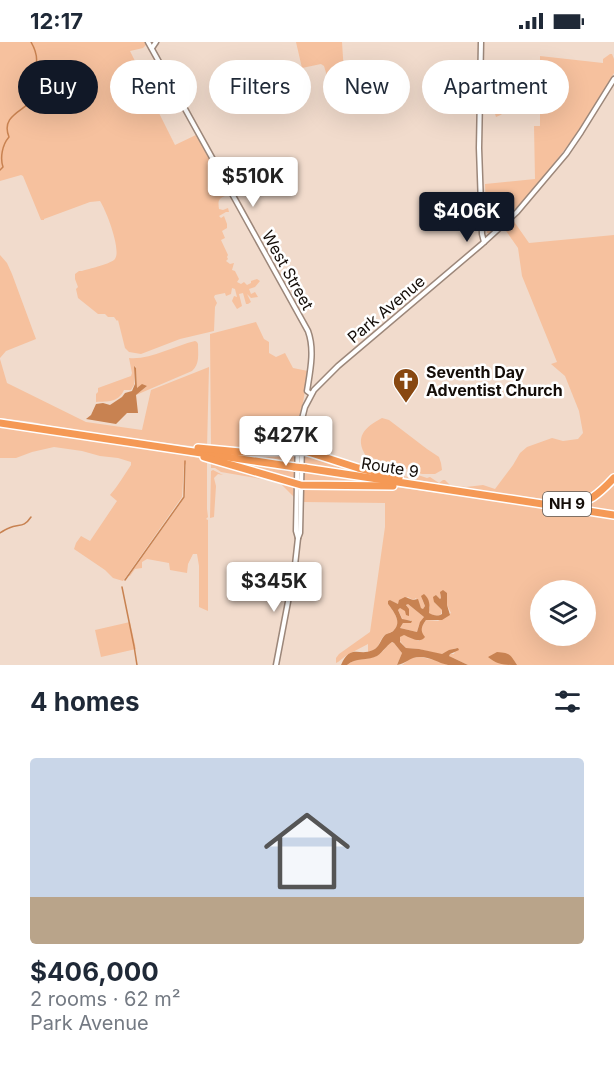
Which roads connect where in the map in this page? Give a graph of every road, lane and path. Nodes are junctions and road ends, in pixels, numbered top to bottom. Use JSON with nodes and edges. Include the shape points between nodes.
{"nodes":[{"id":1,"x":148,"y":42,"type":"edge"},
{"id":2,"x":156,"y":42,"type":"edge"},
{"id":3,"x":481,"y":42,"type":"edge"},
{"id":4,"x":152,"y":48,"type":"junction"},
{"id":5,"x":614,"y":79,"type":"edge"},
{"id":6,"x":482,"y":231,"type":"junction"},
{"id":7,"x":489,"y":238,"type":"junction"},
{"id":8,"x":484,"y":243,"type":"junction"},
{"id":9,"x":309,"y":393,"type":"junction"},
{"id":10,"x":0,"y":423,"type":"edge"},
{"id":11,"x":145,"y":444,"type":"junction"},
{"id":12,"x":166,"y":448,"type":"junction"},
{"id":13,"x":300,"y":451,"type":"junction"},
{"id":14,"x":614,"y":478,"type":"edge"},
{"id":15,"x":299,"y":485,"type":"junction"},
{"id":16,"x":429,"y":487,"type":"junction"},
{"id":17,"x":456,"y":491,"type":"junction"},
{"id":18,"x":510,"y":499,"type":"junction"},
{"id":19,"x":614,"y":516,"type":"edge"},
{"id":20,"x":276,"y":665,"type":"edge"}],
"edges":[{"from":1,"to":4,"type":"street","name":"West Street"},
{"from":2,"to":4,"type":"street"},
{"from":3,"to":6,"type":"street"},
{"from":4,"to":9,"type":"street","name":"West Street","via":[[308,331]]},
{"from":5,"to":7,"type":"street","name":"Park Avenue","via":[[559,163]]},
{"from":6,"to":7,"type":"street"},
{"from":6,"to":8,"type":"street"},
{"from":7,"to":8,"type":"street","name":"Park Avenue"},
{"from":8,"to":9,"type":"street","name":"Park Avenue"},
{"from":9,"to":13,"type":"street","name":"West Street","via":[[298,435]]},
{"from":10,"to":11,"type":"highway","name":"Route 9","number":"NH 9"},
{"from":11,"to":12,"type":"highway","name":"Route 9","number":"NH 9"},
{"from":11,"to":13,"type":"highway","via":[[225,452]]},
{"from":12,"to":15,"type":"highway"},
{"from":12,"to":16,"type":"highway","name":"Route 9","number":"NH 9","bridge":true},
{"from":13,"to":15,"type":"street","name":"West Street"},
{"from":13,"to":16,"type":"highway"},
{"from":14,"to":18,"type":"highway","number":"NH 9","via":[[597,495],[571,505]]},
{"from":15,"to":17,"type":"highway","via":[[386,485]]},
{"from":15,"to":20,"type":"street","name":"West Street","via":[[295,565]]},
{"from":16,"to":17,"type":"highway","name":"Route 9","number":"NH 9"},
{"from":17,"to":18,"type":"highway","name":"Route 9","number":"NH 9"},
{"from":18,"to":19,"type":"highway","name":"Route 9","number":"NH 9"}]}
